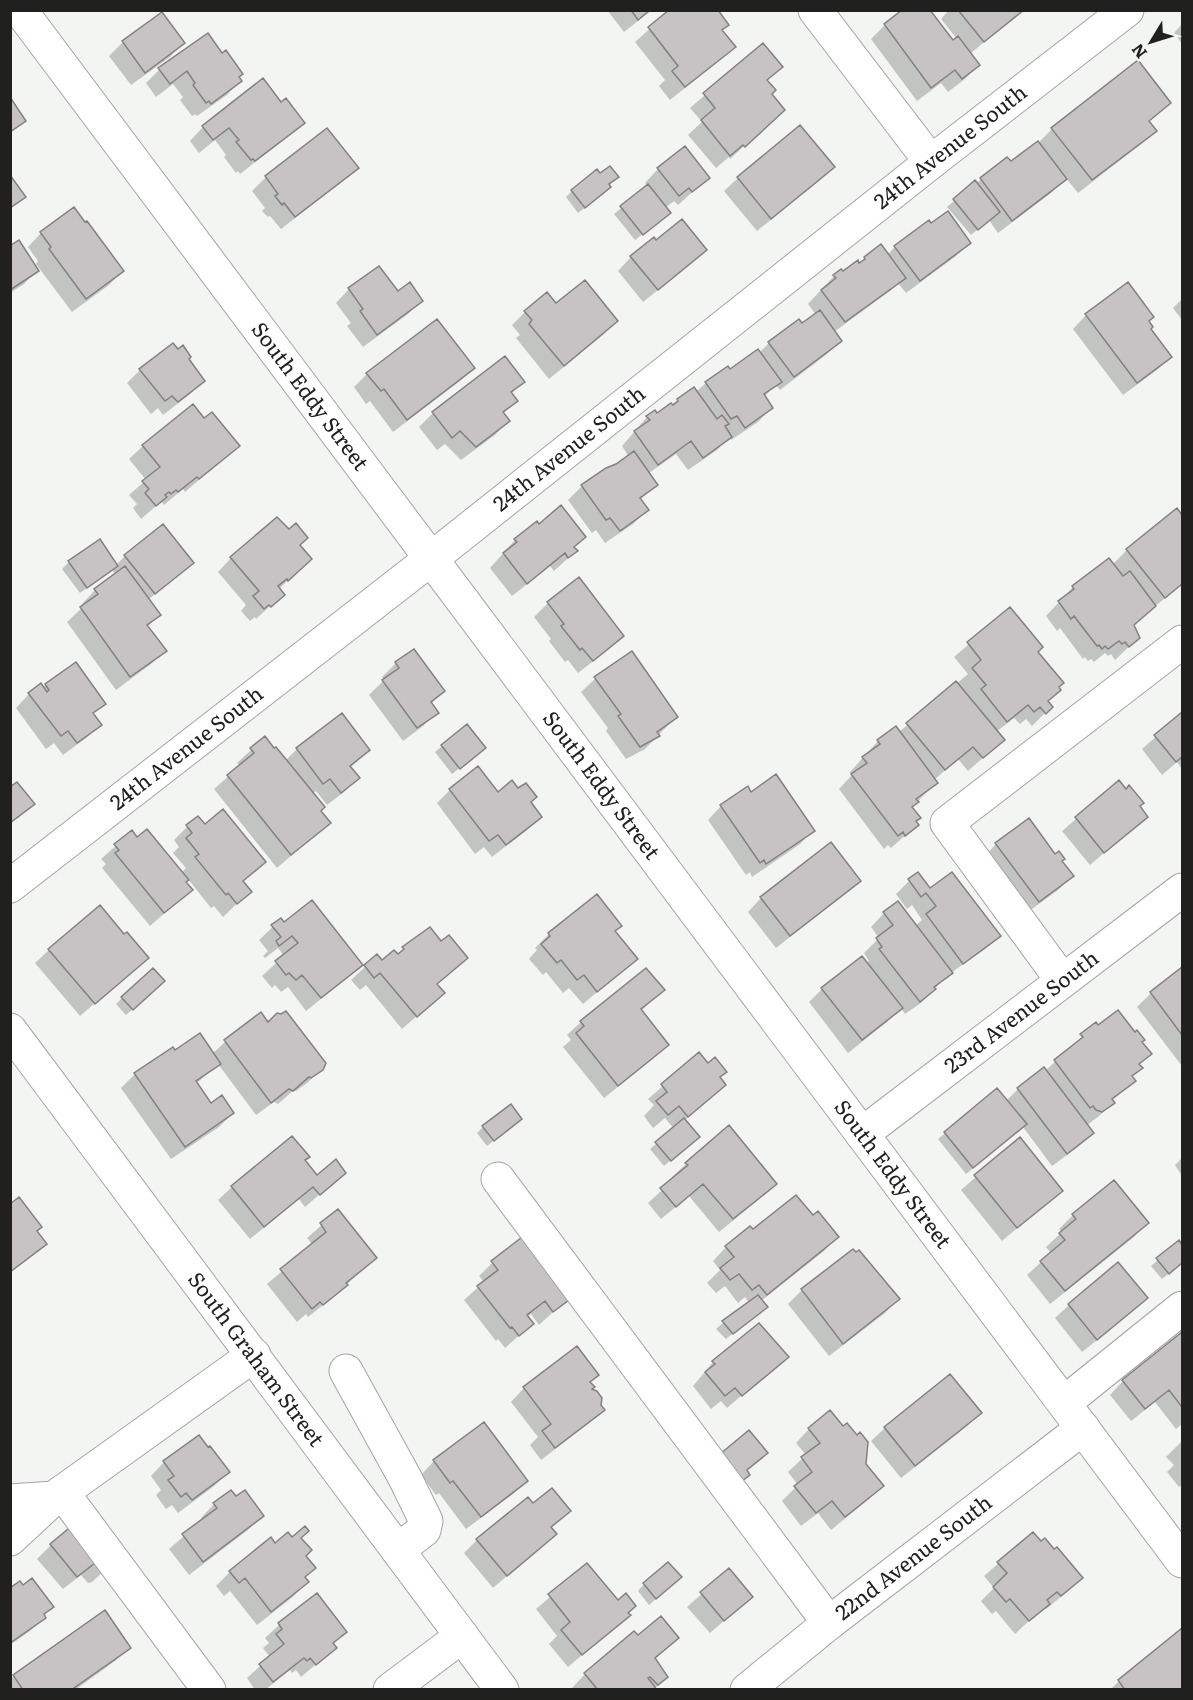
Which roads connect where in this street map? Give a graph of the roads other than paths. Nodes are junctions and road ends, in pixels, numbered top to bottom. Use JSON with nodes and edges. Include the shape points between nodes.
{"nodes":[{"id":1,"x":20,"y":10,"type":"edge"},
{"id":2,"x":815,"y":10,"type":"edge"},
{"id":3,"x":1127,"y":10,"type":"edge"},
{"id":4,"x":931,"y":162,"type":"junction"},
{"id":5,"x":432,"y":558,"type":"junction"},
{"id":6,"x":1182,"y":642,"type":"edge"},
{"id":7,"x":10,"y":886,"type":"edge"},
{"id":8,"x":1182,"y":890,"type":"edge"},
{"id":9,"x":1062,"y":980,"type":"junction"},
{"id":10,"x":10,"y":1030,"type":"edge"},
{"id":11,"x":862,"y":1134,"type":"junction"},
{"id":12,"x":498,"y":1179,"type":"dead end"},
{"id":13,"x":1182,"y":1308,"type":"edge"},
{"id":14,"x":254,"y":1355,"type":"junction"},
{"id":15,"x":346,"y":1371,"type":"dead end"},
{"id":16,"x":1074,"y":1416,"type":"junction"},
{"id":17,"x":58,"y":1495,"type":"junction"},
{"id":18,"x":10,"y":1501,"type":"edge"},
{"id":19,"x":10,"y":1539,"type":"edge"},
{"id":20,"x":398,"y":1550,"type":"junction"},
{"id":21,"x":1182,"y":1561,"type":"edge"},
{"id":22,"x":829,"y":1623,"type":"junction"},
{"id":23,"x":462,"y":1636,"type":"junction"},
{"id":24,"x":209,"y":1689,"type":"edge"},
{"id":25,"x":390,"y":1689,"type":"edge"},
{"id":26,"x":502,"y":1689,"type":"edge"},
{"id":27,"x":747,"y":1689,"type":"edge"}],
"edges":[{"from":1,"to":5,"type":"street","name":"South Eddy Street"},
{"from":2,"to":4,"type":"street"},
{"from":3,"to":4,"type":"street","name":"24th Avenue South"},
{"from":4,"to":5,"type":"street","name":"24th Avenue South"},
{"from":5,"to":7,"type":"street","name":"24th Avenue South"},
{"from":5,"to":11,"type":"street","name":"South Eddy Street"},
{"from":6,"to":9,"type":"street","via":[[947,823]]},
{"from":8,"to":9,"type":"street","name":"23rd Avenue South"},
{"from":9,"to":11,"type":"street","name":"23rd Avenue South"},
{"from":10,"to":14,"type":"street","name":"South Graham Street"},
{"from":11,"to":16,"type":"street","name":"South Eddy Street"},
{"from":12,"to":22,"type":"street"},
{"from":13,"to":16,"type":"street","name":"22nd Avenue South"},
{"from":14,"to":17,"type":"street"},
{"from":14,"to":20,"type":"street","name":"South Graham Street"},
{"from":15,"to":20,"type":"street","via":[[426,1521],[424,1530]]},
{"from":16,"to":21,"type":"street","name":"South Eddy Street"},
{"from":16,"to":22,"type":"street","name":"22nd Avenue South"},
{"from":17,"to":18,"type":"street"},
{"from":17,"to":19,"type":"street"},
{"from":17,"to":24,"type":"street"},
{"from":20,"to":23,"type":"street","name":"South Graham Street"},
{"from":22,"to":27,"type":"street","name":"22nd Avenue South"},
{"from":23,"to":25,"type":"street"},
{"from":23,"to":26,"type":"street","name":"South Graham Street"}]}
